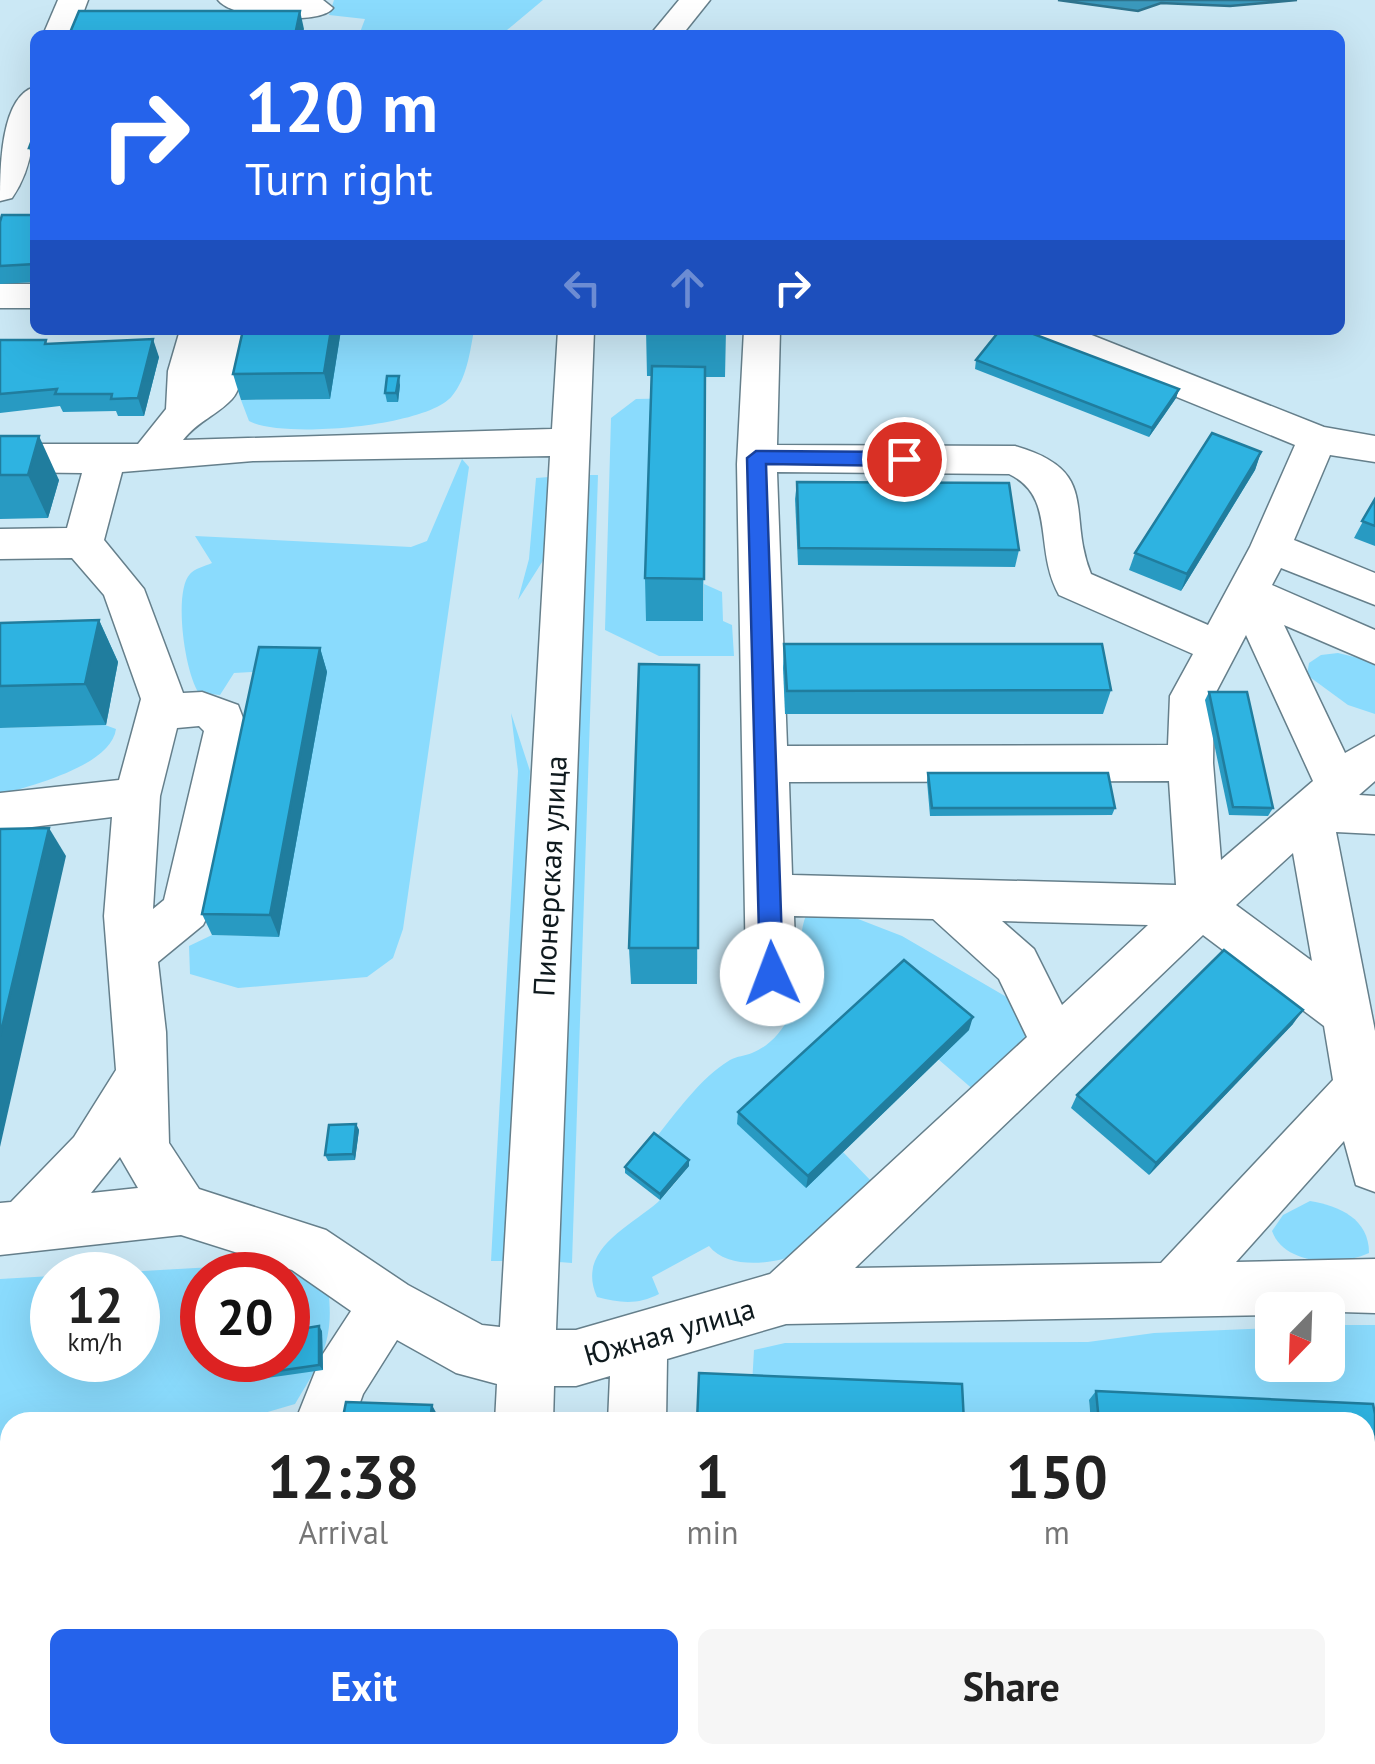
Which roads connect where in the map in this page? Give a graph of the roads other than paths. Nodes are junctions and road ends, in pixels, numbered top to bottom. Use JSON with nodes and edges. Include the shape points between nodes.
{"nodes":[{"id":1,"x":73,"y":0,"type":"edge"},
{"id":2,"x":233,"y":0,"type":"edge"},
{"id":3,"x":696,"y":0,"type":"edge"},
{"id":4,"x":323,"y":14,"type":"edge"},
{"id":5,"x":61,"y":30,"type":"edge"},
{"id":6,"x":670,"y":30,"type":"edge"},
{"id":7,"x":30,"y":110,"type":"edge"},
{"id":8,"x":0,"y":191,"type":"edge"},
{"id":9,"x":30,"y":203,"type":"edge"},
{"id":10,"x":0,"y":204,"type":"edge"},
{"id":11,"x":0,"y":296,"type":"edge"},
{"id":12,"x":30,"y":296,"type":"edge"},
{"id":13,"x":197,"y":335,"type":"edge"},
{"id":14,"x":231,"y":335,"type":"edge"},
{"id":15,"x":576,"y":335,"type":"edge"},
{"id":16,"x":762,"y":335,"type":"edge"},
{"id":17,"x":1076,"y":335,"type":"edge"},
{"id":18,"x":1111,"y":341,"type":"edge"},
{"id":19,"x":185,"y":411,"type":"junction"},
{"id":20,"x":1317,"y":439,"type":"junction"},
{"id":21,"x":570,"y":442,"type":"junction"},
{"id":22,"x":253,"y":448,"type":"junction"},
{"id":23,"x":1375,"y":448,"type":"edge"},
{"id":24,"x":149,"y":456,"type":"junction"},
{"id":25,"x":0,"y":458,"type":"edge"},
{"id":26,"x":756,"y":458,"type":"junction"},
{"id":27,"x":105,"y":460,"type":"junction"},
{"id":28,"x":83,"y":543,"type":"junction"},
{"id":29,"x":0,"y":544,"type":"edge"},
{"id":30,"x":1271,"y":547,"type":"junction"},
{"id":31,"x":1375,"y":590,"type":"edge"},
{"id":32,"x":1248,"y":591,"type":"junction"},
{"id":33,"x":1218,"y":646,"type":"junction"},
{"id":34,"x":1375,"y":648,"type":"edge"},
{"id":35,"x":160,"y":712,"type":"junction"},
{"id":36,"x":1375,"y":754,"type":"edge"},
{"id":37,"x":1190,"y":763,"type":"junction"},
{"id":38,"x":765,"y":764,"type":"junction"},
{"id":39,"x":137,"y":796,"type":"junction"},
{"id":40,"x":1324,"y":799,"type":"junction"},
{"id":41,"x":0,"y":812,"type":"edge"},
{"id":42,"x":1375,"y":815,"type":"edge"},
{"id":43,"x":769,"y":895,"type":"junction"},
{"id":44,"x":944,"y":900,"type":"junction"},
{"id":45,"x":1201,"y":906,"type":"junction"},
{"id":46,"x":132,"y":954,"type":"junction"},
{"id":47,"x":772,"y":974,"type":"dead end"},
{"id":48,"x":1347,"y":1015,"type":"junction"},
{"id":49,"x":1055,"y":1044,"type":"junction"},
{"id":50,"x":142,"y":1074,"type":"junction"},
{"id":51,"x":1360,"y":1087,"type":"junction"},
{"id":52,"x":1375,"y":1167,"type":"edge"},
{"id":53,"x":181,"y":1208,"type":"junction"},
{"id":54,"x":13,"y":1226,"type":"edge"},
{"id":55,"x":1375,"y":1286,"type":"edge"},
{"id":56,"x":1173,"y":1290,"type":"junction"},
{"id":57,"x":786,"y":1298,"type":"junction"},
{"id":58,"x":388,"y":1304,"type":"junction"},
{"id":59,"x":639,"y":1342,"type":"junction"},
{"id":60,"x":525,"y":1358,"type":"junction"},
{"id":61,"x":328,"y":1412,"type":"edge"},
{"id":62,"x":524,"y":1412,"type":"edge"},
{"id":63,"x":636,"y":1412,"type":"edge"}],
"edges":[{"from":1,"to":5,"type":"street"},
{"from":2,"to":4,"type":"street"},
{"from":3,"to":6,"type":"street"},
{"from":7,"to":8,"type":"street"},
{"from":9,"to":10,"type":"street"},
{"from":11,"to":12,"type":"street"},
{"from":13,"to":19,"type":"street"},
{"from":14,"to":19,"type":"street","via":[[218,392]]},
{"from":15,"to":21,"type":"street","name":"Пионерская улица"},
{"from":16,"to":26,"type":"street"},
{"from":17,"to":18,"type":"street"},
{"from":18,"to":20,"type":"street"},
{"from":19,"to":22,"type":"street"},
{"from":19,"to":24,"type":"street"},
{"from":20,"to":23,"type":"street"},
{"from":20,"to":30,"type":"street"},
{"from":21,"to":22,"type":"street"},
{"from":21,"to":60,"type":"street","name":"Пионерская улица"},
{"from":22,"to":24,"type":"street"},
{"from":24,"to":27,"type":"street"},
{"from":25,"to":27,"type":"street"},
{"from":26,"to":33,"type":"street","via":[[1015,460],[1058,491],[1064,558],[1074,584]]},
{"from":26,"to":38,"type":"street"},
{"from":27,"to":28,"type":"street"},
{"from":28,"to":29,"type":"street"},
{"from":28,"to":35,"type":"street","via":[[123,589],[125,645],[164,700]]},
{"from":30,"to":31,"type":"street"},
{"from":30,"to":32,"type":"street"},
{"from":32,"to":33,"type":"street"},
{"from":32,"to":34,"type":"street"},
{"from":32,"to":40,"type":"street"},
{"from":33,"to":37,"type":"street","via":[[1192,696]]},
{"from":35,"to":39,"type":"street"},
{"from":35,"to":46,"type":"street","via":[[202,709],[222,717],[226,731],[186,911]]},
{"from":36,"to":40,"type":"street"},
{"from":37,"to":38,"type":"street"},
{"from":37,"to":45,"type":"street"},
{"from":38,"to":43,"type":"street"},
{"from":39,"to":41,"type":"street"},
{"from":39,"to":46,"type":"street","via":[[128,916]]},
{"from":40,"to":42,"type":"street"},
{"from":40,"to":45,"type":"street"},
{"from":40,"to":48,"type":"street"},
{"from":43,"to":44,"type":"street"},
{"from":43,"to":47,"type":"street"},
{"from":44,"to":45,"type":"street"},
{"from":44,"to":49,"type":"street","via":[[1016,964]]},
{"from":45,"to":48,"type":"street"},
{"from":45,"to":49,"type":"street"},
{"from":46,"to":50,"type":"street"},
{"from":48,"to":51,"type":"street"},
{"from":49,"to":57,"type":"street"},
{"from":50,"to":53,"type":"street","via":[[143,1149]]},
{"from":50,"to":54,"type":"street","via":[[92,1154]]},
{"from":51,"to":52,"type":"street"},
{"from":51,"to":56,"type":"street"},
{"from":53,"to":54,"type":"street","name":"Южная улица"},
{"from":53,"to":58,"type":"street","name":"Южная улица","via":[[307,1249]]},
{"from":55,"to":56,"type":"street","name":"Южная улица"},
{"from":56,"to":57,"type":"street","name":"Южная улица"},
{"from":57,"to":59,"type":"street","name":"Южная улица"},
{"from":58,"to":60,"type":"street","name":"Южная улица","via":[[476,1354]]},
{"from":58,"to":61,"type":"street","via":[[341,1378]]},
{"from":59,"to":60,"type":"street","name":"Южная улица","via":[[576,1358]]},
{"from":59,"to":63,"type":"street"},
{"from":60,"to":62,"type":"street","name":"Пионерская улица"}]}
